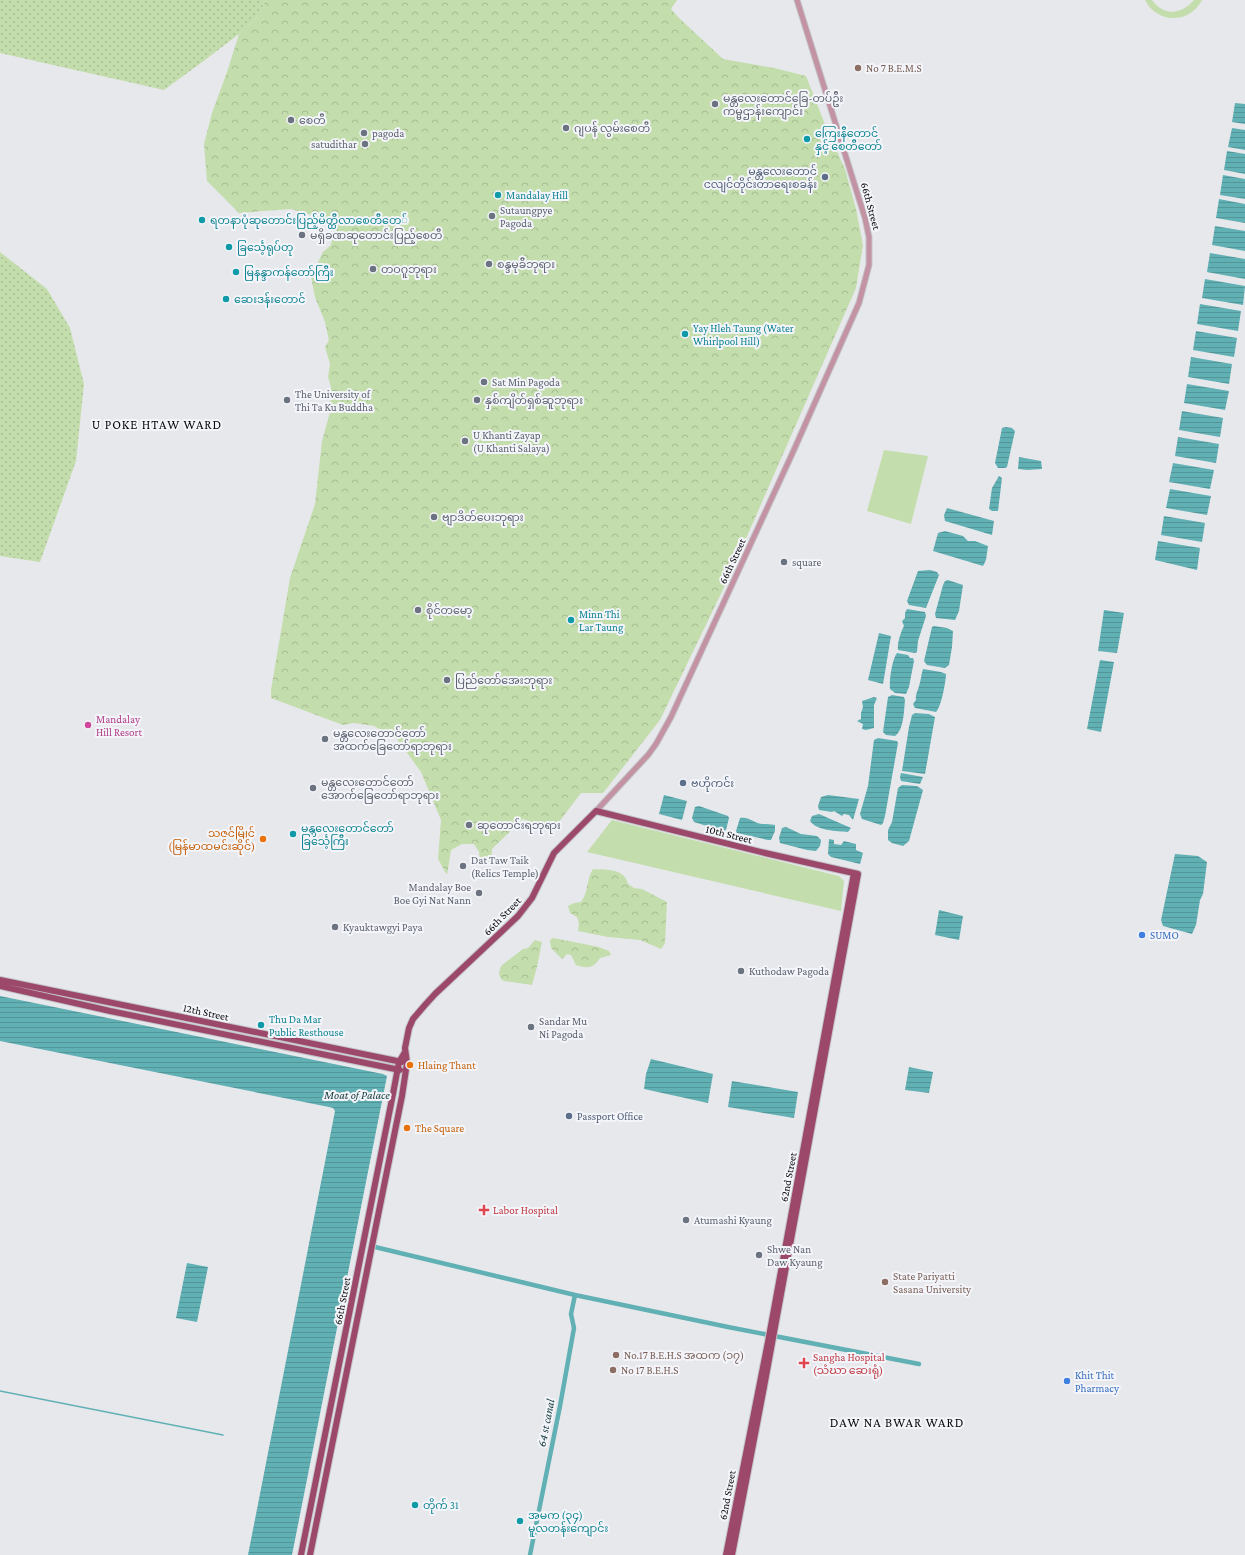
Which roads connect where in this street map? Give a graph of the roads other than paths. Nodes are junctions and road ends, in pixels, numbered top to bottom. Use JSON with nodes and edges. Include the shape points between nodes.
{"nodes":[{"id":1,"x":797,"y":0,"type":"edge"},
{"id":2,"x":596,"y":811,"type":"junction"},
{"id":3,"x":856,"y":873,"type":"joint"},
{"id":4,"x":0,"y":980,"type":"edge"},
{"id":5,"x":0,"y":986,"type":"edge"},
{"id":6,"x":405,"y":1052,"type":"junction"},
{"id":7,"x":399,"y":1062,"type":"junction"},
{"id":8,"x":407,"y":1063,"type":"junction"},
{"id":9,"x":397,"y":1070,"type":"junction"},
{"id":10,"x":406,"y":1071,"type":"junction"},
{"id":11,"x":770,"y":1339,"type":"junction"},
{"id":12,"x":301,"y":1555,"type":"edge"},
{"id":13,"x":310,"y":1555,"type":"edge"},
{"id":14,"x":726,"y":1555,"type":"edge"},
{"id":15,"x":732,"y":1555,"type":"edge"}],
"edges":[{"from":1,"to":2,"type":"street","name":"66th Street","via":[[865,218],[870,246],[867,276],[817,397],[671,717],[648,756]]},
{"from":2,"to":3,"type":"main road","name":"10th Street"},
{"from":2,"to":6,"type":"main road","name":"66th Street","via":[[554,853],[532,898],[518,916],[417,1014],[409,1028]]},
{"from":3,"to":11,"type":"main road","name":"62nd Street"},
{"from":4,"to":7,"type":"main road","name":"12th Street"},
{"from":5,"to":9,"type":"main road","name":"12th Street"},
{"from":6,"to":7,"type":"main road","name":"66th Street"},
{"from":6,"to":8,"type":"main road","name":"66th Street"},
{"from":7,"to":8,"type":"main road","name":"12th Street"},
{"from":7,"to":9,"type":"main road","name":"66th Street"},
{"from":8,"to":10,"type":"main road","name":"66th Street"},
{"from":9,"to":10,"type":"main road","name":"12th Street"},
{"from":9,"to":12,"type":"main road","name":"66th Street"},
{"from":10,"to":13,"type":"main road","name":"66th Street"},
{"from":11,"to":14,"type":"main road","name":"62nd Street"},
{"from":11,"to":15,"type":"main road","name":"62nd Street"}]}
